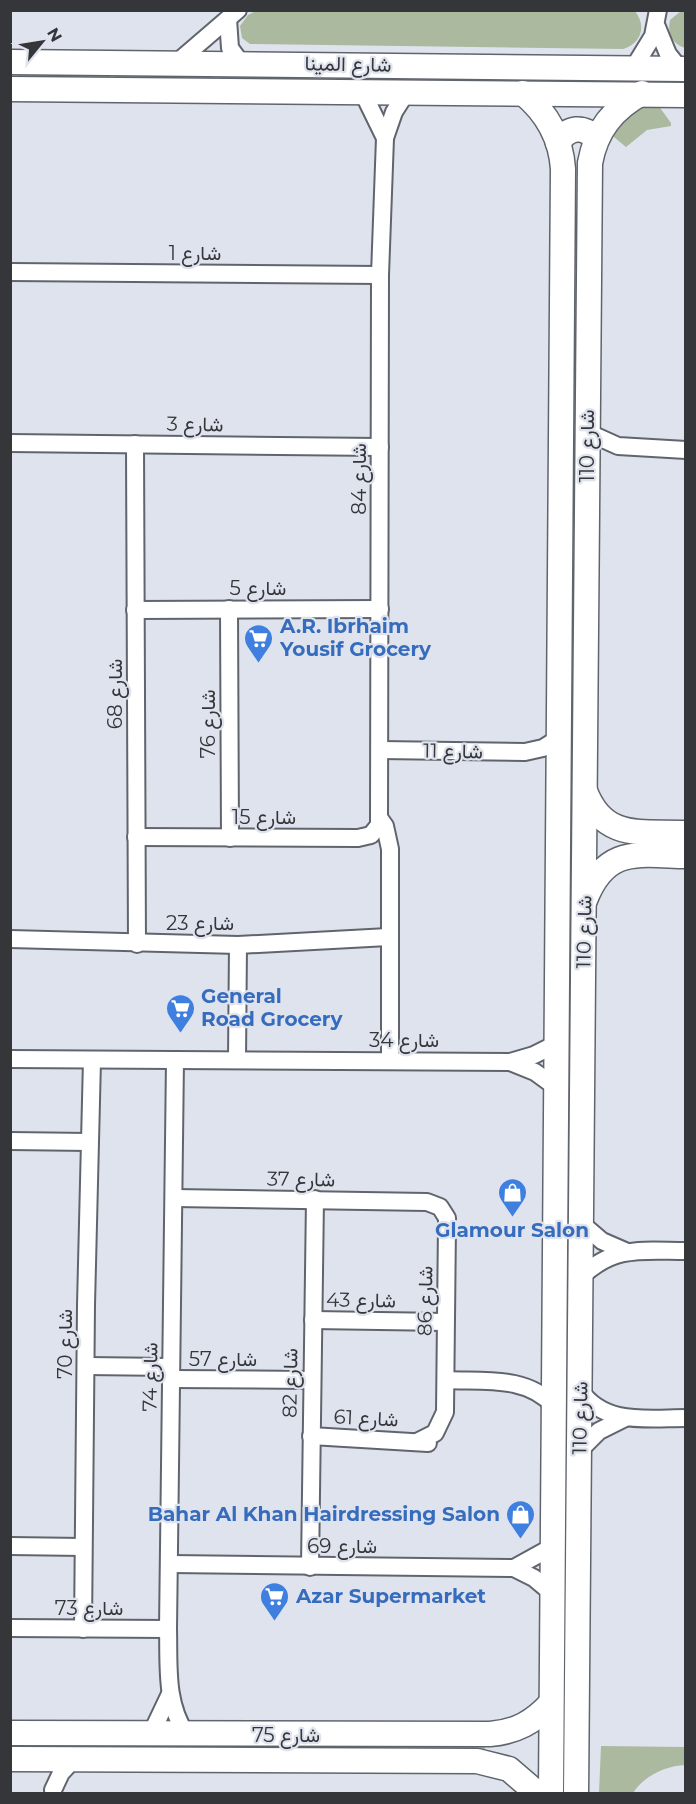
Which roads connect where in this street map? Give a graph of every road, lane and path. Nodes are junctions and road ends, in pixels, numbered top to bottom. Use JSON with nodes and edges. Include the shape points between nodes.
{"nodes":[{"id":1,"x":233,"y":15,"type":"edge"},
{"id":2,"x":657,"y":19,"type":"edge"},
{"id":3,"x":10,"y":62,"type":"edge"},
{"id":4,"x":241,"y":63,"type":"junction"},
{"id":5,"x":174,"y":65,"type":"junction"},
{"id":6,"x":404,"y":65,"type":"junction"},
{"id":7,"x":634,"y":67,"type":"junction"},
{"id":8,"x":683,"y":69,"type":"edge"},
{"id":9,"x":10,"y":89,"type":"edge"},
{"id":10,"x":408,"y":90,"type":"junction"},
{"id":11,"x":332,"y":91,"type":"junction"},
{"id":12,"x":362,"y":91,"type":"junction"},
{"id":13,"x":523,"y":93,"type":"junction"},
{"id":14,"x":642,"y":93,"type":"junction"},
{"id":15,"x":686,"y":94,"type":"edge"},
{"id":16,"x":385,"y":138,"type":"junction"},
{"id":17,"x":596,"y":140,"type":"junction"},
{"id":18,"x":558,"y":143,"type":"junction"},
{"id":19,"x":10,"y":272,"type":"edge"},
{"id":20,"x":380,"y":275,"type":"junction"},
{"id":21,"x":587,"y":432,"type":"junction"},
{"id":22,"x":10,"y":443,"type":"edge"},
{"id":23,"x":135,"y":444,"type":"junction"},
{"id":24,"x":618,"y":446,"type":"junction"},
{"id":25,"x":380,"y":447,"type":"junction"},
{"id":26,"x":686,"y":450,"type":"edge"},
{"id":27,"x":587,"y":465,"type":"junction"},
{"id":28,"x":560,"y":603,"type":"junction"},
{"id":29,"x":228,"y":609,"type":"junction"},
{"id":30,"x":380,"y":609,"type":"junction"},
{"id":31,"x":135,"y":610,"type":"junction"},
{"id":32,"x":585,"y":693,"type":"junction"},
{"id":33,"x":559,"y":738,"type":"junction"},
{"id":34,"x":380,"y":750,"type":"junction"},
{"id":35,"x":525,"y":752,"type":"junction"},
{"id":36,"x":559,"y":771,"type":"junction"},
{"id":37,"x":585,"y":790,"type":"junction"},
{"id":38,"x":380,"y":819,"type":"junction"},
{"id":39,"x":686,"y":833,"type":"edge"},
{"id":40,"x":136,"y":837,"type":"junction"},
{"id":41,"x":230,"y":838,"type":"junction"},
{"id":42,"x":686,"y":856,"type":"edge"},
{"id":43,"x":559,"y":865,"type":"junction"},
{"id":44,"x":584,"y":902,"type":"junction"},
{"id":45,"x":388,"y":937,"type":"junction"},
{"id":46,"x":10,"y":939,"type":"edge"},
{"id":47,"x":137,"y":944,"type":"junction"},
{"id":48,"x":238,"y":945,"type":"junction"},
{"id":49,"x":556,"y":1044,"type":"junction"},
{"id":50,"x":10,"y":1059,"type":"edge"},
{"id":51,"x":93,"y":1060,"type":"junction"},
{"id":52,"x":175,"y":1060,"type":"junction"},
{"id":53,"x":237,"y":1060,"type":"junction"},
{"id":54,"x":390,"y":1061,"type":"junction"},
{"id":55,"x":510,"y":1062,"type":"junction"},
{"id":56,"x":557,"y":1088,"type":"junction"},
{"id":57,"x":10,"y":1141,"type":"edge"},
{"id":58,"x":89,"y":1142,"type":"junction"},
{"id":59,"x":174,"y":1198,"type":"junction"},
{"id":60,"x":315,"y":1199,"type":"junction"},
{"id":61,"x":427,"y":1202,"type":"joint"},
{"id":62,"x":581,"y":1223,"type":"junction"},
{"id":63,"x":626,"y":1251,"type":"junction"},
{"id":64,"x":686,"y":1251,"type":"edge"},
{"id":65,"x":581,"y":1277,"type":"junction"},
{"id":66,"x":313,"y":1320,"type":"junction"},
{"id":67,"x":445,"y":1322,"type":"junction"},
{"id":68,"x":86,"y":1366,"type":"junction"},
{"id":69,"x":554,"y":1366,"type":"junction"},
{"id":70,"x":171,"y":1373,"type":"junction"},
{"id":71,"x":311,"y":1380,"type":"junction"},
{"id":72,"x":446,"y":1380,"type":"junction"},
{"id":73,"x":523,"y":1384,"type":"junction"},
{"id":74,"x":580,"y":1390,"type":"junction"},
{"id":75,"x":554,"y":1406,"type":"junction"},
{"id":76,"x":625,"y":1418,"type":"junction"},
{"id":77,"x":686,"y":1418,"type":"edge"},
{"id":78,"x":311,"y":1436,"type":"junction"},
{"id":79,"x":419,"y":1441,"type":"joint"},
{"id":80,"x":579,"y":1451,"type":"junction"},
{"id":81,"x":10,"y":1546,"type":"edge"},
{"id":82,"x":83,"y":1547,"type":"junction"},
{"id":83,"x":552,"y":1547,"type":"junction"},
{"id":84,"x":170,"y":1564,"type":"junction"},
{"id":85,"x":310,"y":1567,"type":"junction"},
{"id":86,"x":514,"y":1568,"type":"junction"},
{"id":87,"x":552,"y":1593,"type":"junction"},
{"id":88,"x":10,"y":1628,"type":"edge"},
{"id":89,"x":82,"y":1629,"type":"junction"},
{"id":90,"x":168,"y":1629,"type":"junction"},
{"id":91,"x":170,"y":1694,"type":"junction"},
{"id":92,"x":551,"y":1703,"type":"junction"},
{"id":93,"x":10,"y":1733,"type":"edge"},
{"id":94,"x":506,"y":1733,"type":"junction"},
{"id":95,"x":92,"y":1734,"type":"junction"},
{"id":96,"x":151,"y":1734,"type":"junction"},
{"id":97,"x":186,"y":1734,"type":"junction"},
{"id":98,"x":10,"y":1759,"type":"edge"},
{"id":99,"x":39,"y":1759,"type":"junction"},
{"id":100,"x":74,"y":1759,"type":"junction"},
{"id":101,"x":504,"y":1766,"type":"junction"},
{"id":102,"x":53,"y":1792,"type":"edge"},
{"id":103,"x":538,"y":1794,"type":"edge"},
{"id":104,"x":551,"y":1794,"type":"edge"},
{"id":105,"x":576,"y":1794,"type":"edge"}],
"edges":[{"from":1,"to":4,"type":"street","via":[[230,48]]},
{"from":1,"to":5,"type":"street"},
{"from":2,"to":7,"type":"street","via":[[649,44]]},
{"from":2,"to":8,"type":"street","via":[[668,54]]},
{"from":3,"to":5,"type":"main road","name":"شارع المينا"},
{"from":4,"to":5,"type":"main road","name":"شارع المينا"},
{"from":4,"to":6,"type":"main road","name":"شارع المينا"},
{"from":6,"to":7,"type":"main road","name":"شارع المينا"},
{"from":6,"to":11,"type":"main road","via":[[386,76],[340,77],[333,81]]},
{"from":7,"to":8,"type":"main road","name":"شارع المينا"},
{"from":9,"to":11,"type":"main road","name":"شارع المينا"},
{"from":10,"to":12,"type":"main road","name":"شارع المينا"},
{"from":10,"to":13,"type":"main road","name":"شارع المينا"},
{"from":10,"to":16,"type":"street","name":"شارع 84","via":[[394,112]]},
{"from":11,"to":12,"type":"main road","name":"شارع المينا"},
{"from":12,"to":16,"type":"street","name":"شارع 84"},
{"from":13,"to":14,"type":"main road","name":"شارع المينا"},
{"from":13,"to":18,"type":"main road","name":"شارع 110","via":[[548,120]]},
{"from":14,"to":15,"type":"main road","name":"شارع المينا"},
{"from":14,"to":17,"type":"main road","name":"شارع 110","via":[[618,108]]},
{"from":16,"to":20,"type":"street","name":"شارع 84"},
{"from":17,"to":18,"type":"main road","via":[[578,129],[566,133]]},
{"from":17,"to":21,"type":"main road","name":"شارع 110","via":[[590,164]]},
{"from":18,"to":28,"type":"main road","name":"شارع 110","via":[[563,180]]},
{"from":19,"to":20,"type":"street","name":"شارع 1"},
{"from":20,"to":25,"type":"street","name":"شارع 84"},
{"from":21,"to":24,"type":"street"},
{"from":21,"to":27,"type":"main road","name":"شارع 110"},
{"from":22,"to":23,"type":"street","name":"شارع 3"},
{"from":23,"to":25,"type":"street","name":"شارع 3"},
{"from":23,"to":31,"type":"street","name":"شارع 68"},
{"from":24,"to":26,"type":"street"},
{"from":24,"to":27,"type":"street"},
{"from":25,"to":30,"type":"street","name":"شارع 84"},
{"from":27,"to":32,"type":"main road","name":"شارع 110"},
{"from":28,"to":32,"type":"main road","via":[[568,605],[574,613],[575,670]]},
{"from":28,"to":33,"type":"main road","name":"شارع 110"},
{"from":29,"to":30,"type":"street","name":"شارع 5"},
{"from":29,"to":31,"type":"street","name":"شارع 5"},
{"from":29,"to":41,"type":"street","name":"شارع 76"},
{"from":30,"to":34,"type":"street","name":"شارع 84"},
{"from":31,"to":40,"type":"street","name":"شارع 68"},
{"from":32,"to":37,"type":"main road","name":"شارع 110"},
{"from":33,"to":35,"type":"street","name":"شارع 11","via":[[543,748]]},
{"from":33,"to":36,"type":"main road","name":"شارع 110"},
{"from":34,"to":35,"type":"street","name":"شارع 11"},
{"from":34,"to":38,"type":"street","name":"شارع 84"},
{"from":35,"to":36,"type":"street","name":"شارع 11"},
{"from":36,"to":43,"type":"main road","name":"شارع 110"},
{"from":37,"to":39,"type":"main road","via":[[596,813],[615,829]]},
{"from":37,"to":44,"type":"main road","name":"شارع 110"},
{"from":38,"to":41,"type":"street","name":"شارع 15","via":[[375,831],[364,838]]},
{"from":38,"to":45,"type":"street","name":"شارع 84","via":[[390,849]]},
{"from":40,"to":41,"type":"street","name":"شارع 15"},
{"from":40,"to":47,"type":"street","name":"شارع 68"},
{"from":42,"to":44,"type":"main road","via":[[617,858],[598,874]]},
{"from":43,"to":44,"type":"main road","via":[[568,876],[570,904]]},
{"from":43,"to":49,"type":"main road","name":"شارع 110"},
{"from":44,"to":62,"type":"main road","name":"شارع 110"},
{"from":45,"to":48,"type":"street","name":"شارع 23"},
{"from":45,"to":54,"type":"street","name":"شارع 84"},
{"from":46,"to":47,"type":"street","name":"شارع 23"},
{"from":47,"to":48,"type":"street","name":"شارع 23"},
{"from":48,"to":53,"type":"street"},
{"from":49,"to":55,"type":"street","name":"شارع 34"},
{"from":49,"to":56,"type":"main road","name":"شارع 110"},
{"from":50,"to":51,"type":"street","name":"شارع 34"},
{"from":51,"to":52,"type":"street","name":"شارع 34"},
{"from":51,"to":58,"type":"street","name":"شارع 70"},
{"from":52,"to":53,"type":"street","name":"شارع 34"},
{"from":52,"to":59,"type":"street","name":"شارع 74"},
{"from":53,"to":54,"type":"street","name":"شارع 34"},
{"from":54,"to":55,"type":"street","name":"شارع 34"},
{"from":55,"to":56,"type":"street","name":"شارع 34","via":[[535,1072]]},
{"from":56,"to":69,"type":"main road","name":"شارع 110"},
{"from":57,"to":58,"type":"street"},
{"from":58,"to":68,"type":"street","name":"شارع 70"},
{"from":59,"to":60,"type":"street","name":"شارع 37"},
{"from":59,"to":70,"type":"street","name":"شارع 74"},
{"from":60,"to":61,"type":"street","name":"شارع 37"},
{"from":60,"to":66,"type":"street","name":"شارع 82"},
{"from":61,"to":67,"type":"street","name":"شارع 86","via":[[440,1207],[447,1218]]},
{"from":62,"to":63,"type":"street","via":[[602,1241]]},
{"from":62,"to":65,"type":"main road","name":"شارع 110"},
{"from":63,"to":64,"type":"street"},
{"from":63,"to":65,"type":"street","via":[[602,1260]]},
{"from":65,"to":74,"type":"main road","name":"شارع 110"},
{"from":66,"to":67,"type":"street","name":"شارع 43"},
{"from":66,"to":71,"type":"street","name":"شارع 82"},
{"from":67,"to":72,"type":"street","name":"شارع 86"},
{"from":68,"to":70,"type":"street","name":"شارع 57"},
{"from":68,"to":82,"type":"street","name":"شارع 70"},
{"from":69,"to":73,"type":"street"},
{"from":69,"to":75,"type":"main road","name":"شارع 110"},
{"from":70,"to":71,"type":"street","name":"شارع 57"},
{"from":70,"to":84,"type":"street","name":"شارع 74"},
{"from":71,"to":78,"type":"street","name":"شارع 82"},
{"from":72,"to":73,"type":"street"},
{"from":72,"to":79,"type":"street","name":"شارع 86","via":[[442,1424],[435,1433]]},
{"from":73,"to":75,"type":"street"},
{"from":74,"to":76,"type":"street","via":[[600,1411]]},
{"from":74,"to":80,"type":"main road","name":"شارع 110"},
{"from":75,"to":83,"type":"main road","name":"شارع 110"},
{"from":76,"to":77,"type":"street"},
{"from":76,"to":80,"type":"street","via":[[598,1431]]},
{"from":78,"to":79,"type":"street","name":"شارع 61"},
{"from":78,"to":85,"type":"street","name":"شارع 82"},
{"from":80,"to":105,"type":"main road","name":"شارع 110"},
{"from":81,"to":82,"type":"street"},
{"from":82,"to":89,"type":"street","name":"شارع 70"},
{"from":83,"to":86,"type":"street","name":"شارع 69"},
{"from":83,"to":87,"type":"main road","name":"شارع 110"},
{"from":84,"to":85,"type":"street","name":"شارع 69"},
{"from":84,"to":90,"type":"street","name":"شارع 74"},
{"from":85,"to":86,"type":"street","name":"شارع 69"},
{"from":86,"to":87,"type":"street","name":"شارع 69"},
{"from":87,"to":92,"type":"main road","name":"شارع 110"},
{"from":88,"to":89,"type":"street","name":"شارع 73"},
{"from":89,"to":90,"type":"street","name":"شارع 73"},
{"from":90,"to":91,"type":"street","name":"شارع 74"},
{"from":91,"to":96,"type":"street","name":"شارع 74"},
{"from":91,"to":97,"type":"street","name":"شارع 74","via":[[175,1715]]},
{"from":92,"to":94,"type":"main road","name":"شارع 75","via":[[526,1725]]},
{"from":92,"to":104,"type":"main road","name":"شارع 110"},
{"from":93,"to":95,"type":"main road","name":"شارع 75"},
{"from":94,"to":97,"type":"main road","name":"شارع 75"},
{"from":94,"to":101,"type":"main road","via":[[515,1750],[512,1760]]},
{"from":95,"to":96,"type":"main road","name":"شارع 75"},
{"from":95,"to":99,"type":"main road","via":[[81,1743],[47,1747]]},
{"from":96,"to":97,"type":"main road","name":"شارع 75"},
{"from":98,"to":99,"type":"main road","name":"شارع 75"},
{"from":99,"to":100,"type":"main road","name":"شارع 75"},
{"from":99,"to":102,"type":"street"},
{"from":100,"to":101,"type":"main road","name":"شارع 75","via":[[477,1761]]},
{"from":100,"to":102,"type":"street","via":[[61,1773]]},
{"from":101,"to":103,"type":"main road","name":"شارع 75"}]}
